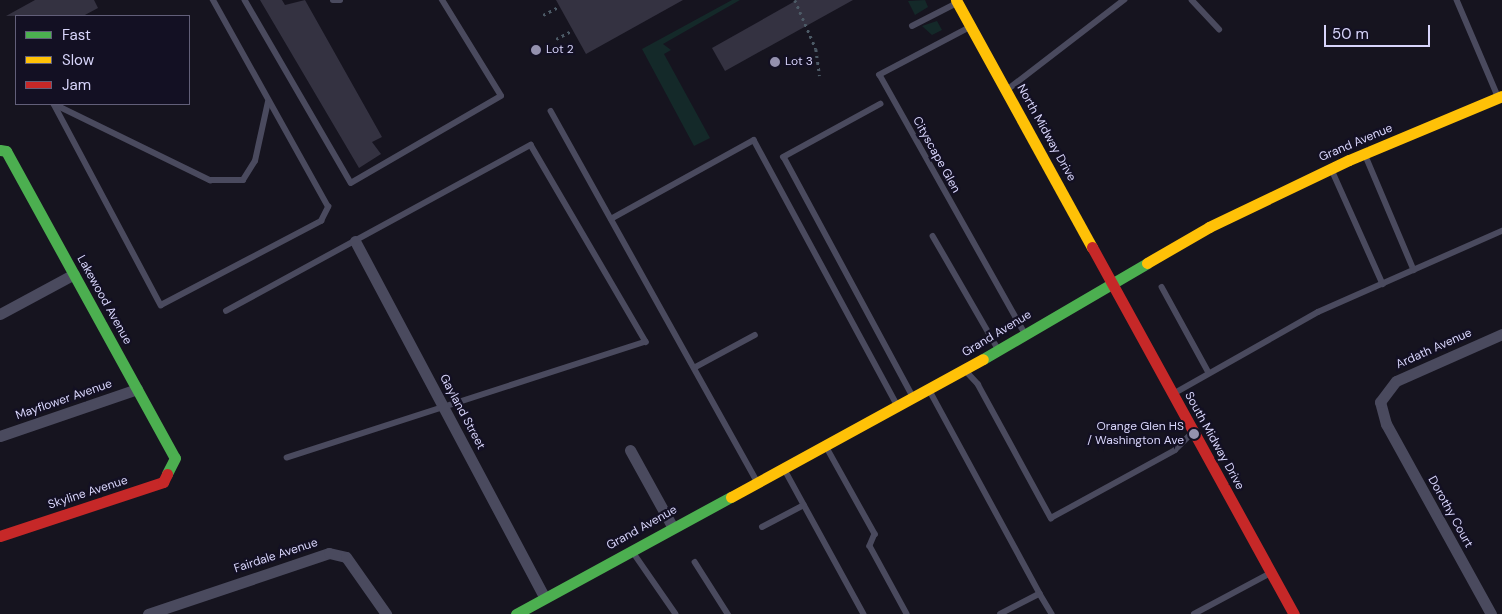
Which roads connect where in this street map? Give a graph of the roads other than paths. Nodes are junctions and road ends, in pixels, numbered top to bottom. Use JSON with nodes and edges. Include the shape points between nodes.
{"nodes":[{"id":1,"x":213,"y":0,"type":"edge"},
{"id":2,"x":245,"y":0,"type":"edge"},
{"id":3,"x":333,"y":0,"type":"edge"},
{"id":4,"x":340,"y":0,"type":"edge"},
{"id":5,"x":442,"y":0,"type":"edge"},
{"id":6,"x":1124,"y":0,"type":"edge"},
{"id":7,"x":1192,"y":0,"type":"edge"},
{"id":8,"x":1458,"y":0,"type":"edge"},
{"id":9,"x":957,"y":1,"type":"edge"},
{"id":10,"x":912,"y":26,"type":"dead end"},
{"id":11,"x":971,"y":27,"type":"junction"},
{"id":12,"x":1219,"y":29,"type":"dead end"},
{"id":13,"x":1007,"y":90,"type":"junction"},
{"id":14,"x":1500,"y":97,"type":"edge"},
{"id":15,"x":268,"y":102,"type":"junction"},
{"id":16,"x":881,"y":104,"type":"dead end"},
{"id":17,"x":55,"y":105,"type":"edge"},
{"id":18,"x":56,"y":105,"type":"edge"},
{"id":19,"x":551,"y":111,"type":"dead end"},
{"id":20,"x":3,"y":151,"type":"edge"},
{"id":21,"x":1364,"y":154,"type":"junction"},
{"id":22,"x":1332,"y":168,"type":"junction"},
{"id":23,"x":611,"y":218,"type":"junction"},
{"id":24,"x":1502,"y":231,"type":"edge"},
{"id":25,"x":933,"y":236,"type":"dead end"},
{"id":26,"x":355,"y":241,"type":"junction"},
{"id":27,"x":1414,"y":270,"type":"junction"},
{"id":28,"x":74,"y":274,"type":"junction"},
{"id":29,"x":1112,"y":280,"type":"junction"},
{"id":30,"x":1383,"y":284,"type":"junction"},
{"id":31,"x":1162,"y":287,"type":"dead end"},
{"id":32,"x":226,"y":311,"type":"dead end"},
{"id":33,"x":0,"y":314,"type":"edge"},
{"id":34,"x":1025,"y":334,"type":"junction"},
{"id":35,"x":1502,"y":334,"type":"edge"},
{"id":36,"x":755,"y":335,"type":"dead end"},
{"id":37,"x":998,"y":349,"type":"junction"},
{"id":38,"x":694,"y":368,"type":"junction"},
{"id":39,"x":965,"y":369,"type":"junction"},
{"id":40,"x":1209,"y":373,"type":"junction"},
{"id":41,"x":137,"y":389,"type":"junction"},
{"id":42,"x":929,"y":389,"type":"junction"},
{"id":43,"x":1173,"y":394,"type":"junction"},
{"id":44,"x":914,"y":398,"type":"junction"},
{"id":45,"x":899,"y":406,"type":"junction"},
{"id":46,"x":444,"y":407,"type":"junction"},
{"id":47,"x":1386,"y":424,"type":"joint"},
{"id":48,"x":1193,"y":432,"type":"junction"},
{"id":49,"x":0,"y":436,"type":"edge"},
{"id":50,"x":825,"y":445,"type":"junction"},
{"id":51,"x":630,"y":450,"type":"dead end"},
{"id":52,"x":287,"y":458,"type":"dead end"},
{"id":53,"x":175,"y":464,"type":"joint"},
{"id":54,"x":784,"y":468,"type":"junction"},
{"id":55,"x":757,"y":482,"type":"junction"},
{"id":56,"x":804,"y":505,"type":"junction"},
{"id":57,"x":672,"y":526,"type":"junction"},
{"id":58,"x":762,"y":527,"type":"dead end"},
{"id":59,"x":0,"y":536,"type":"edge"},
{"id":60,"x":632,"y":550,"type":"junction"},
{"id":61,"x":695,"y":562,"type":"dead end"},
{"id":62,"x":1271,"y":573,"type":"junction"},
{"id":63,"x":1040,"y":594,"type":"junction"},
{"id":64,"x":544,"y":597,"type":"junction"},
{"id":65,"x":148,"y":614,"type":"edge"},
{"id":66,"x":386,"y":614,"type":"edge"},
{"id":67,"x":516,"y":614,"type":"edge"},
{"id":68,"x":676,"y":614,"type":"edge"},
{"id":69,"x":728,"y":614,"type":"edge"},
{"id":70,"x":864,"y":614,"type":"edge"},
{"id":71,"x":907,"y":614,"type":"edge"},
{"id":72,"x":1001,"y":614,"type":"edge"},
{"id":73,"x":1052,"y":614,"type":"edge"},
{"id":74,"x":1194,"y":614,"type":"edge"},
{"id":75,"x":1294,"y":614,"type":"edge"},
{"id":76,"x":1491,"y":614,"type":"edge"}],
"edges":[{"from":1,"to":15,"type":"lane"},
{"from":2,"to":5,"type":"lane","via":[[351,183],[501,96]]},
{"from":3,"to":4,"type":"lane"},
{"from":6,"to":13,"type":"lane"},
{"from":7,"to":12,"type":"lane"},
{"from":8,"to":14,"type":"lane"},
{"from":9,"to":10,"type":"lane"},
{"from":9,"to":11,"type":"street","name":"North Midway Drive"},
{"from":11,"to":13,"type":"street","name":"North Midway Drive"},
{"from":11,"to":34,"type":"lane","name":"Cityscape Glen","via":[[880,75]]},
{"from":13,"to":29,"type":"street","name":"North Midway Drive"},
{"from":14,"to":21,"type":"street","name":"Grand Avenue"},
{"from":15,"to":17,"type":"lane","via":[[328,207],[321,221],[161,306]]},
{"from":15,"to":18,"type":"lane","via":[[255,160],[243,180],[210,180]]},
{"from":16,"to":44,"type":"lane","via":[[784,157]]},
{"from":19,"to":23,"type":"lane"},
{"from":20,"to":28,"type":"street","name":"Lakewood Avenue"},
{"from":21,"to":22,"type":"street","name":"Grand Avenue"},
{"from":21,"to":27,"type":"lane"},
{"from":22,"to":29,"type":"street","name":"Grand Avenue","via":[[1209,227]]},
{"from":22,"to":30,"type":"lane"},
{"from":23,"to":38,"type":"lane"},
{"from":23,"to":45,"type":"lane","via":[[754,140]]},
{"from":24,"to":27,"type":"lane"},
{"from":25,"to":37,"type":"lane"},
{"from":26,"to":32,"type":"lane"},
{"from":26,"to":46,"type":"street","name":"Gayland Street"},
{"from":26,"to":46,"type":"lane","via":[[532,145],[646,342]]},
{"from":27,"to":30,"type":"lane"},
{"from":28,"to":33,"type":"street"},
{"from":28,"to":41,"type":"street","name":"Lakewood Avenue"},
{"from":29,"to":34,"type":"street","name":"Grand Avenue"},
{"from":29,"to":43,"type":"street","name":"South Midway Drive"},
{"from":30,"to":40,"type":"lane","via":[[1318,312]]},
{"from":31,"to":40,"type":"lane"},
{"from":34,"to":37,"type":"street","name":"Grand Avenue"},
{"from":35,"to":47,"type":"street","name":"Ardath Avenue","via":[[1396,381],[1380,402]]},
{"from":36,"to":38,"type":"lane"},
{"from":37,"to":39,"type":"street","name":"Grand Avenue"},
{"from":38,"to":55,"type":"lane"},
{"from":39,"to":42,"type":"street","name":"Grand Avenue"},
{"from":39,"to":48,"type":"lane","via":[[978,384],[1051,518],[1175,450]]},
{"from":40,"to":43,"type":"lane"},
{"from":41,"to":49,"type":"street","name":"Mayflower Avenue"},
{"from":41,"to":53,"type":"street","name":"Lakewood Avenue"},
{"from":42,"to":44,"type":"street","name":"Grand Avenue"},
{"from":42,"to":63,"type":"lane"},
{"from":43,"to":48,"type":"street","name":"South Midway Drive"},
{"from":44,"to":45,"type":"street","name":"Grand Avenue"},
{"from":45,"to":50,"type":"street","name":"Grand Avenue"},
{"from":46,"to":52,"type":"lane"},
{"from":46,"to":64,"type":"street","name":"Gayland Street"},
{"from":47,"to":76,"type":"street","name":"Dorothy Court"},
{"from":48,"to":62,"type":"street","name":"South Midway Drive"},
{"from":50,"to":54,"type":"street","name":"Grand Avenue"},
{"from":50,"to":71,"type":"lane","via":[[875,534],[870,546]]},
{"from":51,"to":57,"type":"street"},
{"from":53,"to":59,"type":"street","name":"Skyline Avenue","via":[[163,482]]},
{"from":54,"to":55,"type":"street","name":"Grand Avenue"},
{"from":54,"to":56,"type":"lane"},
{"from":55,"to":57,"type":"street","name":"Grand Avenue"},
{"from":56,"to":58,"type":"lane"},
{"from":56,"to":70,"type":"lane"},
{"from":57,"to":60,"type":"street","name":"Grand Avenue"},
{"from":60,"to":64,"type":"street","name":"Grand Avenue"},
{"from":60,"to":68,"type":"lane"},
{"from":61,"to":69,"type":"lane"},
{"from":62,"to":74,"type":"lane"},
{"from":62,"to":75,"type":"street","name":"South Midway Drive"},
{"from":63,"to":72,"type":"lane"},
{"from":63,"to":73,"type":"lane"},
{"from":64,"to":67,"type":"street","name":"Grand Avenue"},
{"from":65,"to":66,"type":"street","name":"Fairdale Avenue","via":[[329,554],[346,556]]}]}
